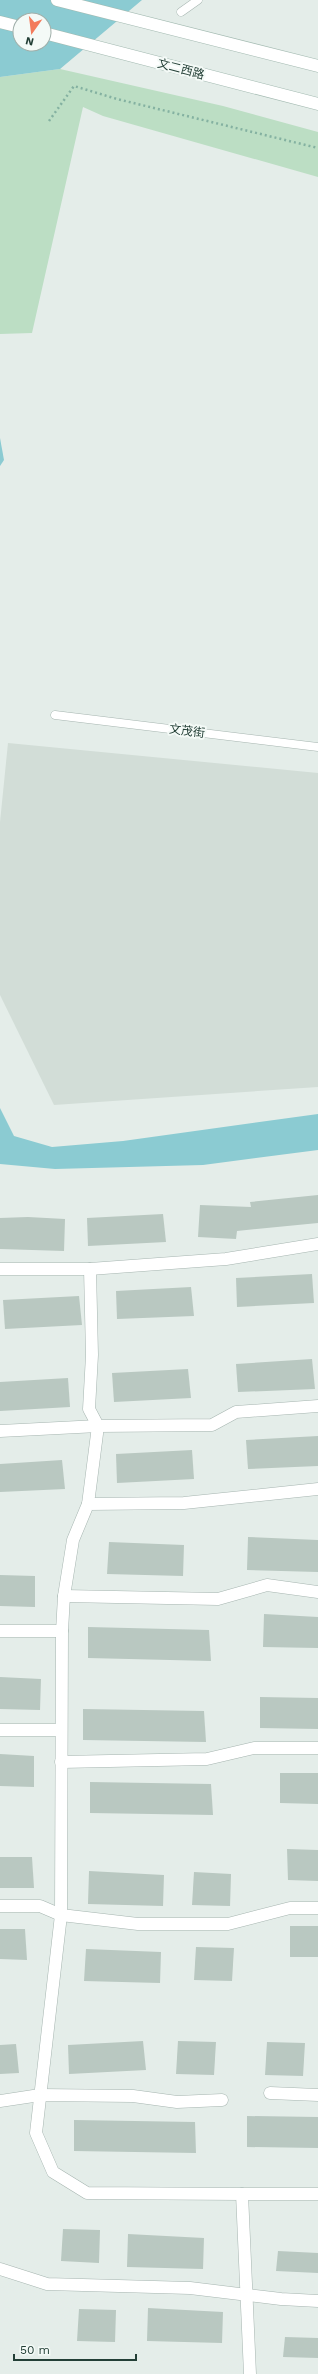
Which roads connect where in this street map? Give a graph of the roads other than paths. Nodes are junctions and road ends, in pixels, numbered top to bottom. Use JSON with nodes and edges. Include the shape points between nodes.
{"nodes":[{"id":1,"x":57,"y":0,"type":"edge"},
{"id":2,"x":198,"y":0,"type":"edge"},
{"id":3,"x":181,"y":12,"type":"dead end"},
{"id":4,"x":0,"y":22,"type":"edge"},
{"id":5,"x":12,"y":25,"type":"edge"},
{"id":6,"x":52,"y":35,"type":"edge"},
{"id":7,"x":318,"y":66,"type":"edge"},
{"id":8,"x":318,"y":104,"type":"edge"},
{"id":9,"x":55,"y":715,"type":"dead end"},
{"id":10,"x":318,"y":747,"type":"edge"},
{"id":11,"x":318,"y":1244,"type":"edge"},
{"id":12,"x":0,"y":1269,"type":"edge"},
{"id":13,"x":90,"y":1269,"type":"junction"},
{"id":14,"x":318,"y":1406,"type":"edge"},
{"id":15,"x":98,"y":1426,"type":"junction"},
{"id":16,"x":0,"y":1430,"type":"edge"},
{"id":17,"x":318,"y":1489,"type":"edge"},
{"id":18,"x":88,"y":1504,"type":"junction"},
{"id":19,"x":318,"y":1592,"type":"edge"},
{"id":20,"x":64,"y":1596,"type":"junction"},
{"id":21,"x":0,"y":1631,"type":"edge"},
{"id":22,"x":62,"y":1631,"type":"junction"},
{"id":23,"x":0,"y":1730,"type":"edge"},
{"id":24,"x":61,"y":1730,"type":"junction"},
{"id":25,"x":318,"y":1748,"type":"edge"},
{"id":26,"x":60,"y":1762,"type":"junction"},
{"id":27,"x":0,"y":1906,"type":"edge"},
{"id":28,"x":318,"y":1908,"type":"edge"},
{"id":29,"x":61,"y":1915,"type":"junction"},
{"id":30,"x":270,"y":2093,"type":"dead end"},
{"id":31,"x":40,"y":2095,"type":"junction"},
{"id":32,"x":318,"y":2095,"type":"edge"},
{"id":33,"x":222,"y":2100,"type":"dead end"},
{"id":34,"x":0,"y":2101,"type":"edge"},
{"id":35,"x":242,"y":2194,"type":"junction"},
{"id":36,"x":318,"y":2194,"type":"edge"},
{"id":37,"x":0,"y":2269,"type":"edge"},
{"id":38,"x":247,"y":2294,"type":"junction"},
{"id":39,"x":318,"y":2301,"type":"edge"},
{"id":40,"x":250,"y":2374,"type":"edge"}],
"edges":[{"from":1,"to":7,"type":"street"},
{"from":2,"to":3,"type":"lane"},
{"from":4,"to":5,"type":"street"},
{"from":6,"to":8,"type":"street","name":"文二西路"},
{"from":9,"to":10,"type":"lane","name":"文茂街"},
{"from":11,"to":13,"type":"street","via":[[226,1259]]},
{"from":12,"to":13,"type":"street"},
{"from":13,"to":15,"type":"street","via":[[92,1355],[89,1409]]},
{"from":14,"to":15,"type":"street","via":[[236,1412],[212,1425]]},
{"from":15,"to":16,"type":"street"},
{"from":15,"to":18,"type":"street"},
{"from":17,"to":18,"type":"street","via":[[184,1503]]},
{"from":18,"to":20,"type":"street","via":[[73,1540]]},
{"from":19,"to":20,"type":"street","via":[[267,1585],[218,1599]]},
{"from":20,"to":22,"type":"street"},
{"from":21,"to":22,"type":"street"},
{"from":22,"to":24,"type":"street"},
{"from":23,"to":24,"type":"street"},
{"from":24,"to":26,"type":"street"},
{"from":25,"to":26,"type":"street","via":[[254,1748],[207,1759]]},
{"from":26,"to":29,"type":"street"},
{"from":27,"to":29,"type":"street","via":[[40,1906]]},
{"from":28,"to":29,"type":"street","via":[[290,1908],[228,1924],[138,1924]]},
{"from":29,"to":31,"type":"street"},
{"from":30,"to":32,"type":"street"},
{"from":31,"to":33,"type":"street","via":[[133,2096],[177,2102]]},
{"from":31,"to":34,"type":"street"},
{"from":31,"to":35,"type":"street","via":[[36,2132],[53,2172],[87,2193]]},
{"from":35,"to":36,"type":"street"},
{"from":35,"to":38,"type":"street"},
{"from":37,"to":38,"type":"street","via":[[47,2284],[190,2288]]},
{"from":38,"to":39,"type":"street"},
{"from":38,"to":40,"type":"street"}]}
